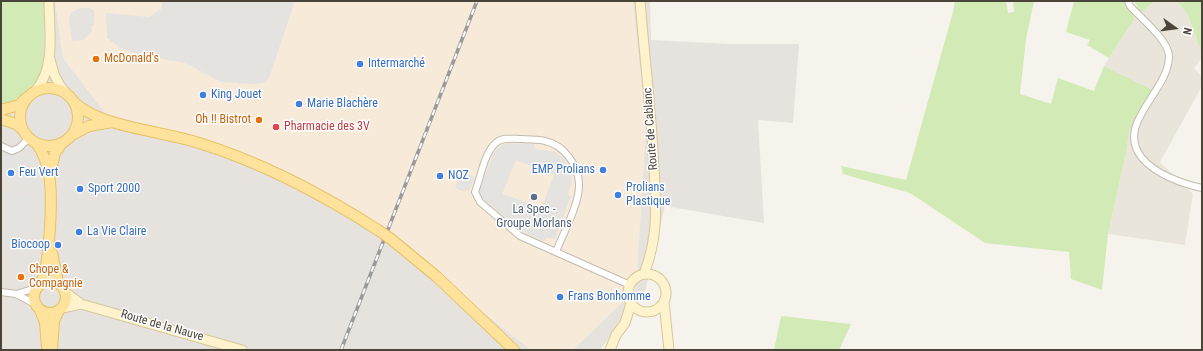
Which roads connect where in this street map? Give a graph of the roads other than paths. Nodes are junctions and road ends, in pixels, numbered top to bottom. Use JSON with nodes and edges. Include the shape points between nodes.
{"nodes":[{"id":1,"x":49,"y":1,"type":"edge"},
{"id":2,"x":640,"y":1,"type":"edge"},
{"id":3,"x":1128,"y":1,"type":"edge"},
{"id":4,"x":50,"y":56,"type":"junction"},
{"id":5,"x":36,"y":90,"type":"junction"},
{"id":6,"x":65,"y":92,"type":"junction"},
{"id":7,"x":26,"y":98,"type":"junction"},
{"id":8,"x":76,"y":104,"type":"junction"},
{"id":9,"x":1,"y":110,"type":"edge"},
{"id":10,"x":1,"y":119,"type":"edge"},
{"id":11,"x":112,"y":122,"type":"junction"},
{"id":12,"x":22,"y":129,"type":"junction"},
{"id":13,"x":72,"y":135,"type":"junction"},
{"id":14,"x":33,"y":141,"type":"junction"},
{"id":15,"x":62,"y":143,"type":"junction"},
{"id":16,"x":1,"y":146,"type":"edge"},
{"id":17,"x":49,"y":176,"type":"junction"},
{"id":18,"x":1202,"y":188,"type":"edge"},
{"id":19,"x":50,"y":234,"type":"junction"},
{"id":20,"x":556,"y":252,"type":"junction"},
{"id":21,"x":651,"y":256,"type":"junction"},
{"id":22,"x":644,"y":274,"type":"junction"},
{"id":23,"x":658,"y":277,"type":"junction"},
{"id":24,"x":58,"y":282,"type":"junction"},
{"id":25,"x":38,"y":285,"type":"junction"},
{"id":26,"x":630,"y":285,"type":"junction"},
{"id":27,"x":1,"y":292,"type":"edge"},
{"id":28,"x":66,"y":293,"type":"junction"},
{"id":29,"x":16,"y":294,"type":"junction"},
{"id":30,"x":664,"y":302,"type":"junction"},
{"id":31,"x":631,"y":303,"type":"junction"},
{"id":32,"x":81,"y":304,"type":"junction"},
{"id":33,"x":38,"y":307,"type":"junction"},
{"id":34,"x":61,"y":309,"type":"junction"},
{"id":35,"x":647,"y":311,"type":"junction"},
{"id":36,"x":625,"y":323,"type":"junction"},
{"id":37,"x":667,"y":330,"type":"junction"},
{"id":38,"x":47,"y":350,"type":"edge"},
{"id":39,"x":52,"y":350,"type":"edge"},
{"id":40,"x":242,"y":350,"type":"edge"},
{"id":41,"x":514,"y":350,"type":"edge"},
{"id":42,"x":610,"y":350,"type":"edge"},
{"id":43,"x":669,"y":350,"type":"edge"}],
"edges":[{"from":1,"to":4,"type":"main road"},
{"from":2,"to":21,"type":"main road","name":"Route de Cablanc","via":[[657,220]]},
{"from":3,"to":18,"type":"street","via":[[1165,43],[1169,55],[1166,70],[1134,129],[1133,141],[1137,152],[1147,164],[1166,175]]},
{"from":4,"to":5,"type":"main road","via":[[44,78]]},
{"from":4,"to":6,"type":"main road","via":[[53,73]]},
{"from":5,"to":6,"type":"main road","via":[[51,88]]},
{"from":5,"to":7,"type":"main road"},
{"from":6,"to":8,"type":"main road"},
{"from":7,"to":9,"type":"main road","via":[[19,105]]},
{"from":7,"to":12,"type":"main road","via":[[20,113]]},
{"from":8,"to":11,"type":"main road","via":[[83,110]]},
{"from":8,"to":13,"type":"main road","via":[[78,120]]},
{"from":10,"to":12,"type":"main road"},
{"from":11,"to":13,"type":"main road","via":[[89,126]]},
{"from":11,"to":41,"type":"main road","bridge":true,"via":[[199,143],[240,157],[299,183],[339,205],[378,230],[437,277]]},
{"from":12,"to":14,"type":"main road"},
{"from":13,"to":15,"type":"main road"},
{"from":14,"to":15,"type":"main road","via":[[45,146]]},
{"from":14,"to":16,"type":"street","via":[[12,151]]},
{"from":14,"to":17,"type":"main road","via":[[44,155]]},
{"from":15,"to":17,"type":"main road","via":[[55,153]]},
{"from":17,"to":19,"type":"main road"},
{"from":19,"to":24,"type":"main road"},
{"from":19,"to":25,"type":"main road","via":[[46,273]]},
{"from":20,"to":20,"type":"street","via":[[520,236],[480,202],[475,192],[490,150],[498,141],[546,141],[557,145],[568,154],[577,170],[578,197]]},
{"from":20,"to":26,"type":"street"},
{"from":21,"to":22,"type":"main road","name":"Route de Cablanc"},
{"from":21,"to":23,"type":"main road"},
{"from":22,"to":23,"type":"main road"},
{"from":22,"to":26,"type":"main road","via":[[638,276]]},
{"from":23,"to":30,"type":"main road","via":[[665,286]]},
{"from":24,"to":25,"type":"main road","via":[[49,280]]},
{"from":24,"to":28,"type":"main road"},
{"from":25,"to":29,"type":"street"},
{"from":25,"to":33,"type":"main road","via":[[34,293]]},
{"from":26,"to":31,"type":"main road"},
{"from":27,"to":29,"type":"street"},
{"from":28,"to":32,"type":"main road","name":"Route de la Nauve"},
{"from":28,"to":34,"type":"main road","via":[[65,303]]},
{"from":29,"to":33,"type":"street"},
{"from":30,"to":35,"type":"main road","via":[[656,309]]},
{"from":30,"to":37,"type":"main road"},
{"from":31,"to":35,"type":"main road"},
{"from":31,"to":36,"type":"main road"},
{"from":32,"to":34,"type":"main road","name":"Route de la Nauve"},
{"from":32,"to":40,"type":"main road","name":"Route de la Nauve"},
{"from":33,"to":34,"type":"main road","via":[[50,313]]},
{"from":33,"to":38,"type":"main road","via":[[45,322]]},
{"from":34,"to":39,"type":"main road","via":[[54,321]]},
{"from":35,"to":36,"type":"main road"},
{"from":35,"to":37,"type":"main road"},
{"from":36,"to":42,"type":"main road","via":[[616,335]]},
{"from":37,"to":43,"type":"main road"}]}
